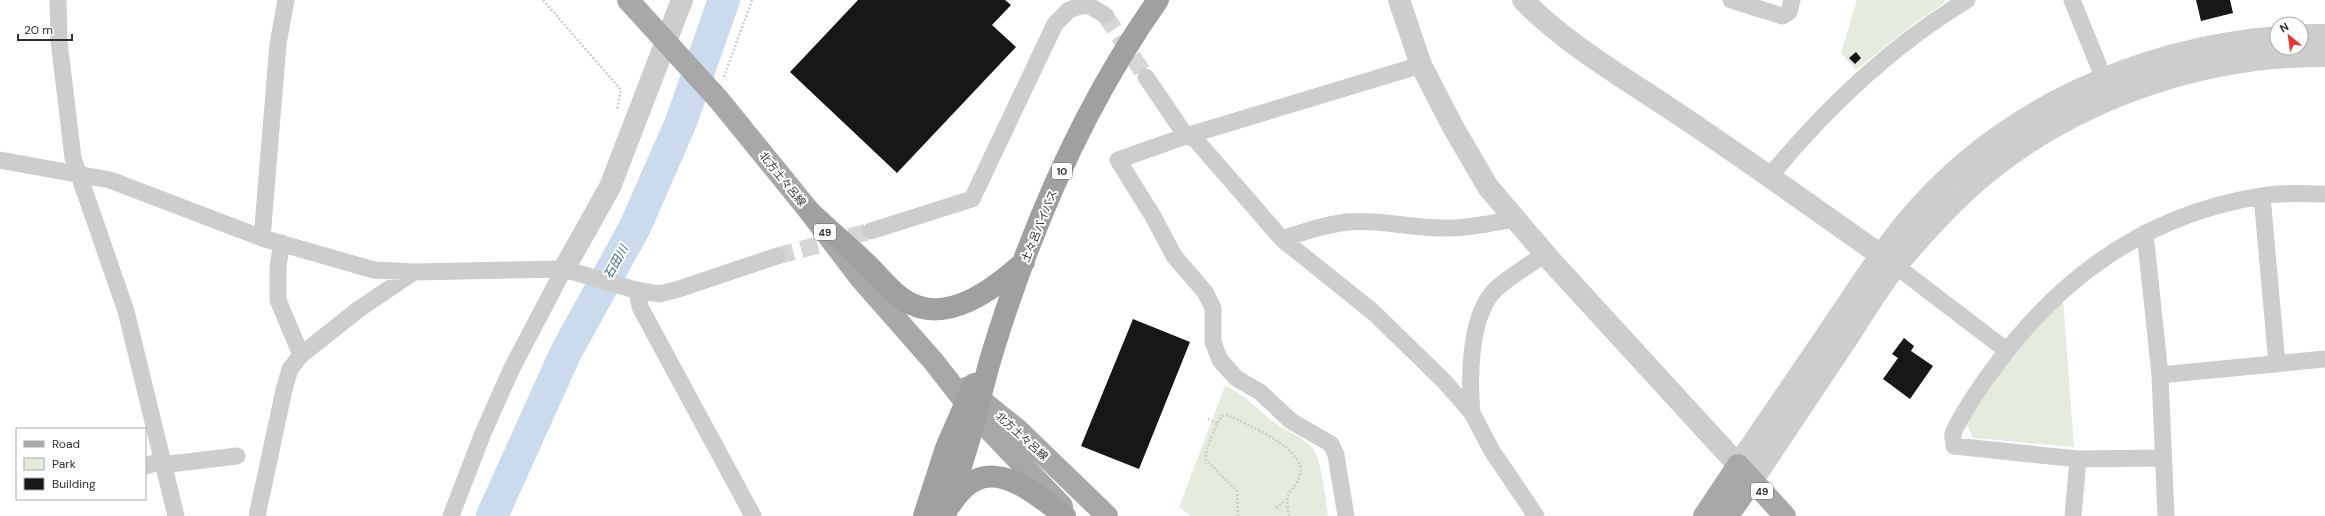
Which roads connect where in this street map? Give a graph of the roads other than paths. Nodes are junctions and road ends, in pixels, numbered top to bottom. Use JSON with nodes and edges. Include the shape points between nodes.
{"nodes":[{"id":1,"x":58,"y":0,"type":"edge"},
{"id":2,"x":286,"y":0,"type":"edge"},
{"id":3,"x":628,"y":0,"type":"edge"},
{"id":4,"x":682,"y":0,"type":"edge"},
{"id":5,"x":1096,"y":0,"type":"edge"},
{"id":6,"x":1158,"y":0,"type":"edge"},
{"id":7,"x":1399,"y":0,"type":"edge"},
{"id":8,"x":1523,"y":0,"type":"edge"},
{"id":9,"x":1731,"y":0,"type":"edge"},
{"id":10,"x":1792,"y":0,"type":"edge"},
{"id":11,"x":1965,"y":0,"type":"edge"},
{"id":12,"x":2072,"y":0,"type":"edge"},
{"id":13,"x":2309,"y":35,"type":"edge"},
{"id":14,"x":2325,"y":35,"type":"edge"},
{"id":15,"x":2269,"y":38,"type":"edge"},
{"id":16,"x":670,"y":47,"type":"junction"},
{"id":17,"x":2325,"y":56,"type":"edge"},
{"id":18,"x":1421,"y":65,"type":"junction"},
{"id":19,"x":1146,"y":77,"type":"tunnel mouth"},
{"id":20,"x":2104,"y":79,"type":"junction"},
{"id":21,"x":1186,"y":136,"type":"junction"},
{"id":22,"x":0,"y":160,"type":"edge"},
{"id":23,"x":78,"y":173,"type":"junction"},
{"id":24,"x":1770,"y":176,"type":"junction"},
{"id":25,"x":2325,"y":194,"type":"edge"},
{"id":26,"x":2262,"y":196,"type":"junction"},
{"id":27,"x":810,"y":212,"type":"junction"},
{"id":28,"x":1515,"y":218,"type":"junction"},
{"id":29,"x":870,"y":231,"type":"tunnel mouth"},
{"id":30,"x":2145,"y":233,"type":"junction"},
{"id":31,"x":262,"y":238,"type":"junction"},
{"id":32,"x":1282,"y":239,"type":"junction"},
{"id":33,"x":282,"y":243,"type":"junction"},
{"id":34,"x":1545,"y":254,"type":"junction"},
{"id":35,"x":777,"y":256,"type":"tunnel mouth"},
{"id":36,"x":1888,"y":260,"type":"junction"},
{"id":37,"x":1025,"y":261,"type":"junction"},
{"id":38,"x":570,"y":270,"type":"junction"},
{"id":39,"x":414,"y":272,"type":"junction"},
{"id":40,"x":634,"y":290,"type":"junction"},
{"id":41,"x":2006,"y":350,"type":"junction"},
{"id":42,"x":301,"y":355,"type":"junction"},
{"id":43,"x":2325,"y":359,"type":"edge"},
{"id":44,"x":2277,"y":364,"type":"junction"},
{"id":45,"x":2160,"y":375,"type":"junction"},
{"id":46,"x":973,"y":402,"type":"junction"},
{"id":47,"x":1472,"y":413,"type":"junction"},
{"id":48,"x":237,"y":456,"type":"dead end"},
{"id":49,"x":2163,"y":458,"type":"junction"},
{"id":50,"x":2078,"y":459,"type":"junction"},
{"id":51,"x":162,"y":461,"type":"junction"},
{"id":52,"x":146,"y":466,"type":"edge"},
{"id":53,"x":1745,"y":473,"type":"junction"},
{"id":54,"x":946,"y":514,"type":"edge"},
{"id":55,"x":176,"y":516,"type":"edge"},
{"id":56,"x":257,"y":516,"type":"edge"},
{"id":57,"x":451,"y":516,"type":"edge"},
{"id":58,"x":753,"y":516,"type":"edge"},
{"id":59,"x":924,"y":516,"type":"edge"},
{"id":60,"x":1065,"y":516,"type":"edge"},
{"id":61,"x":1072,"y":516,"type":"edge"},
{"id":62,"x":1107,"y":516,"type":"edge"},
{"id":63,"x":1346,"y":516,"type":"edge"},
{"id":64,"x":1536,"y":516,"type":"edge"},
{"id":65,"x":1704,"y":516,"type":"edge"},
{"id":66,"x":1728,"y":516,"type":"edge"},
{"id":67,"x":1785,"y":516,"type":"edge"},
{"id":68,"x":2073,"y":516,"type":"edge"},
{"id":69,"x":2166,"y":516,"type":"edge"}],
"edges":[{"from":1,"to":23,"type":"street","via":[[60,49],[73,158]]},
{"from":2,"to":31,"type":"street","via":[[278,44]]},
{"from":3,"to":16,"type":"main road","name":"北方土々呂線","number":"49"},
{"from":4,"to":16,"type":"street"},
{"from":5,"to":29,"type":"street","via":[[1105,15],[1086,4],[1069,10],[1055,24],[972,199]]},
{"from":6,"to":37,"type":"highway","name":"土々呂バイパス","number":"10","via":[[1106,85],[1075,144],[1047,203]]},
{"from":7,"to":18,"type":"street"},
{"from":8,"to":24,"type":"street","via":[[1536,14],[1600,61]]},
{"from":9,"to":10,"type":"street","via":[[1782,16],[1789,12]]},
{"from":11,"to":24,"type":"street","via":[[1888,55],[1816,122]]},
{"from":12,"to":20,"type":"street"},
{"from":13,"to":14,"type":"street"},
{"from":15,"to":20,"type":"street","via":[[2196,48],[2148,62]]},
{"from":16,"to":27,"type":"main road","name":"北方土々呂線","number":"49","via":[[719,100]]},
{"from":16,"to":38,"type":"street","via":[[610,187]]},
{"from":17,"to":36,"type":"street","via":[[2251,61],[2203,69],[2156,82],[2114,98],[2070,119],[1994,167]]},
{"from":18,"to":21,"type":"street"},
{"from":18,"to":28,"type":"street","via":[[1488,187]]},
{"from":19,"to":21,"type":"street"},
{"from":20,"to":36,"type":"street","via":[[2020,121],[1980,150],[1943,183],[1908,220]]},
{"from":21,"to":32,"type":"street","via":[[1195,139]]},
{"from":21,"to":63,"type":"street","via":[[1118,160],[1174,256],[1205,292],[1213,308],[1213,342],[1220,360],[1236,378],[1260,392],[1291,421],[1331,444],[1336,455]]},
{"from":22,"to":23,"type":"street"},
{"from":23,"to":31,"type":"street","via":[[110,180]]},
{"from":23,"to":51,"type":"street","via":[[126,311]]},
{"from":24,"to":36,"type":"street"},
{"from":25,"to":26,"type":"street"},
{"from":26,"to":30,"type":"street","via":[[2192,213]]},
{"from":26,"to":44,"type":"street"},
{"from":27,"to":37,"type":"highway","via":[[893,291],[917,307],[946,309],[964,302],[992,288]]},
{"from":27,"to":46,"type":"main road","name":"北方土々呂線","number":"49","via":[[861,279]]},
{"from":28,"to":32,"type":"street","via":[[1477,227],[1448,228],[1347,222]]},
{"from":28,"to":34,"type":"street"},
{"from":30,"to":41,"type":"street","via":[[2096,262],[2055,296]]},
{"from":30,"to":45,"type":"street"},
{"from":31,"to":33,"type":"street"},
{"from":32,"to":47,"type":"street","via":[[1373,312],[1444,381]]},
{"from":33,"to":39,"type":"street","via":[[374,270]]},
{"from":33,"to":42,"type":"street","via":[[278,266],[278,300]]},
{"from":34,"to":47,"type":"street","via":[[1493,292],[1484,308],[1471,357]]},
{"from":34,"to":53,"type":"street"},
{"from":35,"to":40,"type":"street","via":[[658,294]]},
{"from":36,"to":41,"type":"street"},
{"from":36,"to":53,"type":"street"},
{"from":37,"to":46,"type":"highway","name":"土々呂バイパス","number":"10"},
{"from":38,"to":39,"type":"street"},
{"from":38,"to":40,"type":"street"},
{"from":38,"to":57,"type":"street","via":[[512,368],[483,433]]},
{"from":39,"to":42,"type":"street","via":[[359,309]]},
{"from":40,"to":58,"type":"street","via":[[640,308]]},
{"from":41,"to":50,"type":"street","via":[[1983,382],[1953,434],[1954,446]]},
{"from":42,"to":56,"type":"street","via":[[290,370],[284,390]]},
{"from":43,"to":44,"type":"street"},
{"from":44,"to":45,"type":"street"},
{"from":45,"to":49,"type":"street"},
{"from":46,"to":54,"type":"highway","name":"土々呂バイパス","number":"10"},
{"from":46,"to":59,"type":"highway","name":"土々呂バイパス","number":"10","via":[[946,448]]},
{"from":46,"to":61,"type":"main road","name":"北方土々呂線","number":"49"},
{"from":46,"to":62,"type":"main road","name":"北方土々呂線","number":"49","via":[[1017,429]]},
{"from":47,"to":64,"type":"street","via":[[1492,451]]},
{"from":48,"to":51,"type":"street","via":[[170,464]]},
{"from":49,"to":50,"type":"street"},
{"from":49,"to":69,"type":"street"},
{"from":50,"to":68,"type":"street"},
{"from":51,"to":52,"type":"street"},
{"from":51,"to":55,"type":"street"},
{"from":53,"to":65,"type":"main road"},
{"from":53,"to":66,"type":"main road","number":"49"},
{"from":53,"to":67,"type":"main road","number":"49"},
{"from":54,"to":60,"type":"highway","via":[[957,495],[966,486],[977,479],[1001,476],[1026,487]]}]}
